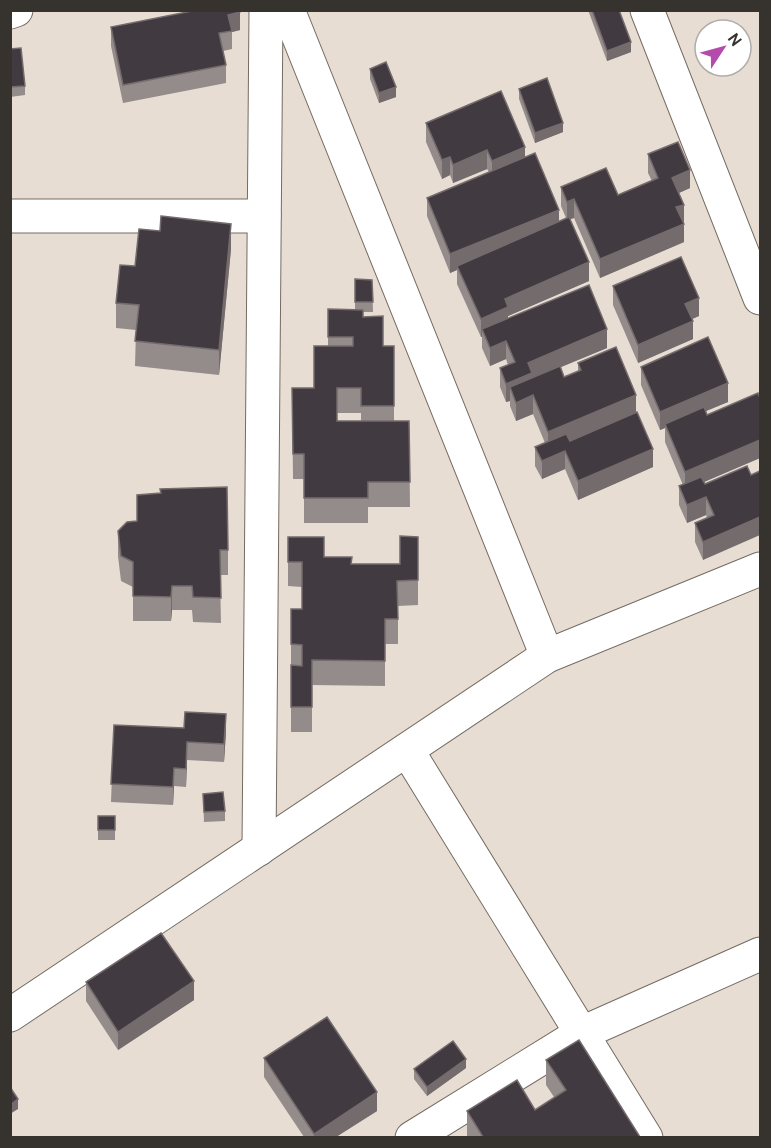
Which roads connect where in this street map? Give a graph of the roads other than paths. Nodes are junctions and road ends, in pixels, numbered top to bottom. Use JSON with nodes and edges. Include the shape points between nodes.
{"nodes":[{"id":1,"x":16,"y":10,"type":"edge"},
{"id":2,"x":266,"y":10,"type":"edge"},
{"id":3,"x":288,"y":10,"type":"edge"},
{"id":4,"x":647,"y":10,"type":"edge"},
{"id":5,"x":10,"y":12,"type":"edge"},
{"id":6,"x":10,"y":216,"type":"edge"},
{"id":7,"x":264,"y":216,"type":"junction"},
{"id":8,"x":760,"y":298,"type":"edge"},
{"id":9,"x":760,"y":568,"type":"edge"},
{"id":10,"x":547,"y":656,"type":"junction"},
{"id":11,"x":407,"y":750,"type":"junction"},
{"id":12,"x":259,"y":849,"type":"junction"},
{"id":13,"x":760,"y":954,"type":"edge"},
{"id":14,"x":10,"y":1015,"type":"edge"},
{"id":15,"x":582,"y":1033,"type":"junction"},
{"id":16,"x":412,"y":1137,"type":"edge"},
{"id":17,"x":646,"y":1137,"type":"edge"}],
"edges":[{"from":1,"to":5,"type":"street"},
{"from":2,"to":7,"type":"street"},
{"from":3,"to":10,"type":"street"},
{"from":4,"to":8,"type":"street"},
{"from":6,"to":7,"type":"street"},
{"from":7,"to":12,"type":"street"},
{"from":9,"to":10,"type":"street"},
{"from":10,"to":11,"type":"street"},
{"from":11,"to":12,"type":"street"},
{"from":11,"to":15,"type":"street"},
{"from":12,"to":14,"type":"street"},
{"from":13,"to":15,"type":"street"},
{"from":15,"to":16,"type":"street"},
{"from":15,"to":17,"type":"street"}]}
